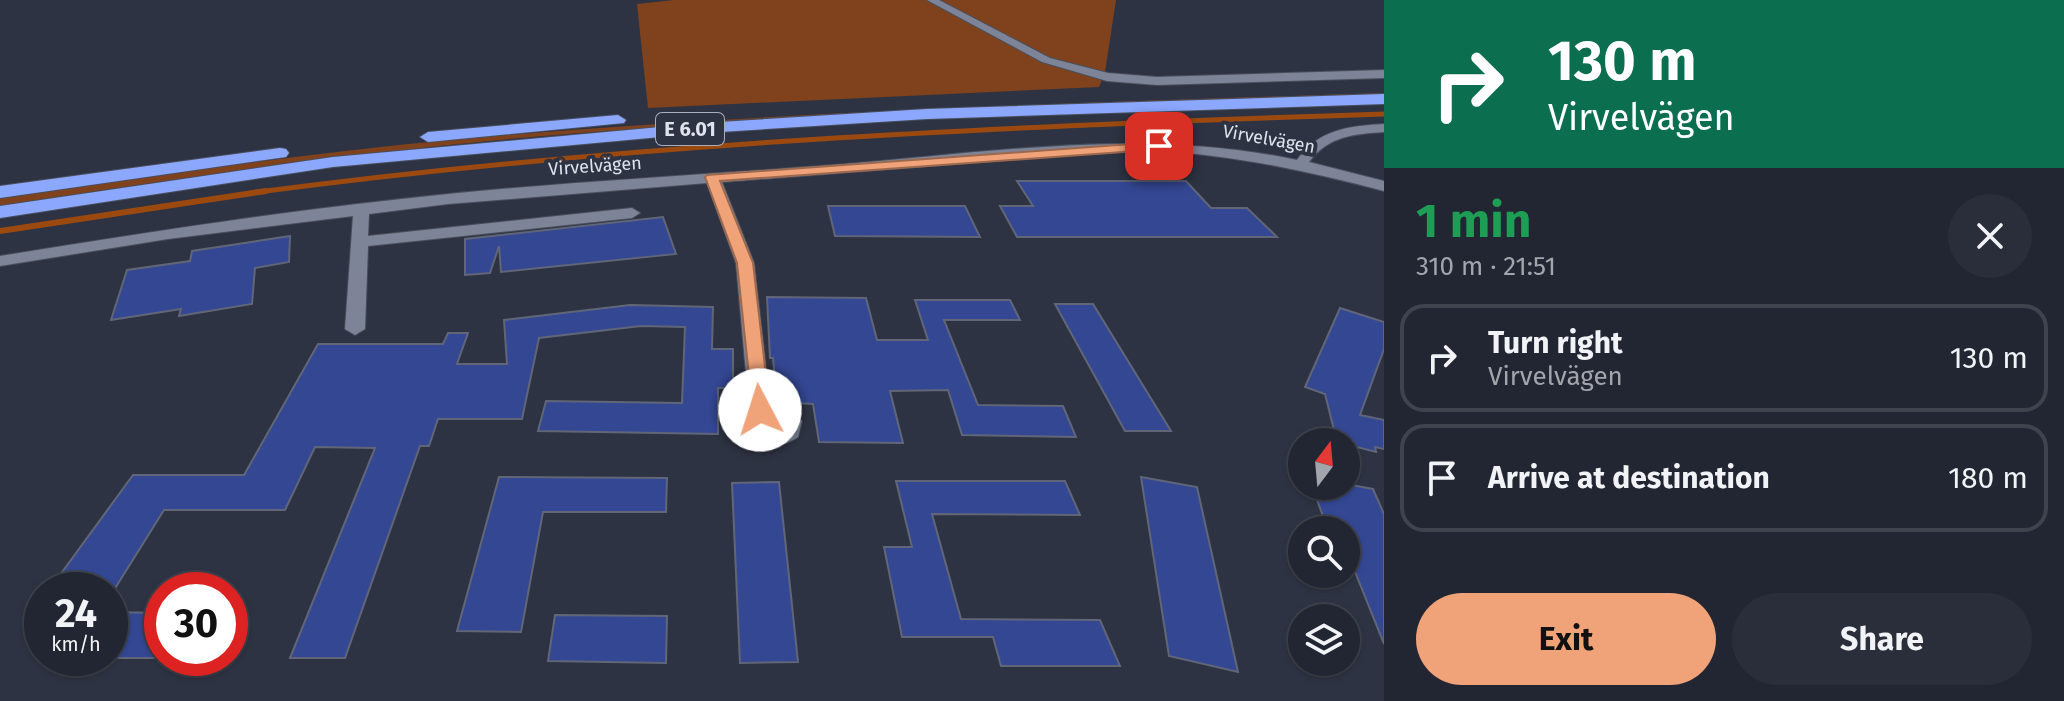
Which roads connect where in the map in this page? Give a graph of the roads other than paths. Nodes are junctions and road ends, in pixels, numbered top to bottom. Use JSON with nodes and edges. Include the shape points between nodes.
{"nodes":[{"id":1,"x":932,"y":0,"type":"edge"},
{"id":2,"x":1384,"y":74,"type":"edge"},
{"id":3,"x":1384,"y":88,"type":"edge"},
{"id":4,"x":1384,"y":99,"type":"edge"},
{"id":5,"x":1384,"y":128,"type":"edge"},
{"id":6,"x":1301,"y":164,"type":"junction"},
{"id":7,"x":712,"y":177,"type":"junction"},
{"id":8,"x":1384,"y":186,"type":"edge"},
{"id":9,"x":0,"y":192,"type":"edge"},
{"id":10,"x":361,"y":209,"type":"junction"},
{"id":11,"x":0,"y":212,"type":"edge"},
{"id":12,"x":632,"y":213,"type":"dead end"},
{"id":13,"x":359,"y":242,"type":"junction"},
{"id":14,"x":0,"y":261,"type":"edge"},
{"id":15,"x":355,"y":329,"type":"dead end"},
{"id":16,"x":760,"y":410,"type":"dead end"}],
"edges":[{"from":1,"to":2,"type":"street","via":[[1046,60],[1107,77],[1157,81]]},
{"from":3,"to":9,"type":"highway","number":"E 6.01","via":[[973,100],[559,124],[338,146]]},
{"from":4,"to":11,"type":"highway","number":"E 6.01","via":[[927,114],[689,129],[333,162]]},
{"from":5,"to":6,"type":"street","via":[[1325,137]]},
{"from":6,"to":7,"type":"street","name":"Virvelvägen","via":[[1206,149],[1133,146]]},
{"from":6,"to":8,"type":"street","name":"Virvelvägen"},
{"from":7,"to":10,"type":"street","name":"Virvelvägen"},
{"from":7,"to":16,"type":"street","via":[[745,263]]},
{"from":10,"to":13,"type":"street"},
{"from":10,"to":14,"type":"street","name":"Virvelvägen"},
{"from":12,"to":13,"type":"street"},
{"from":13,"to":15,"type":"street"}]}
